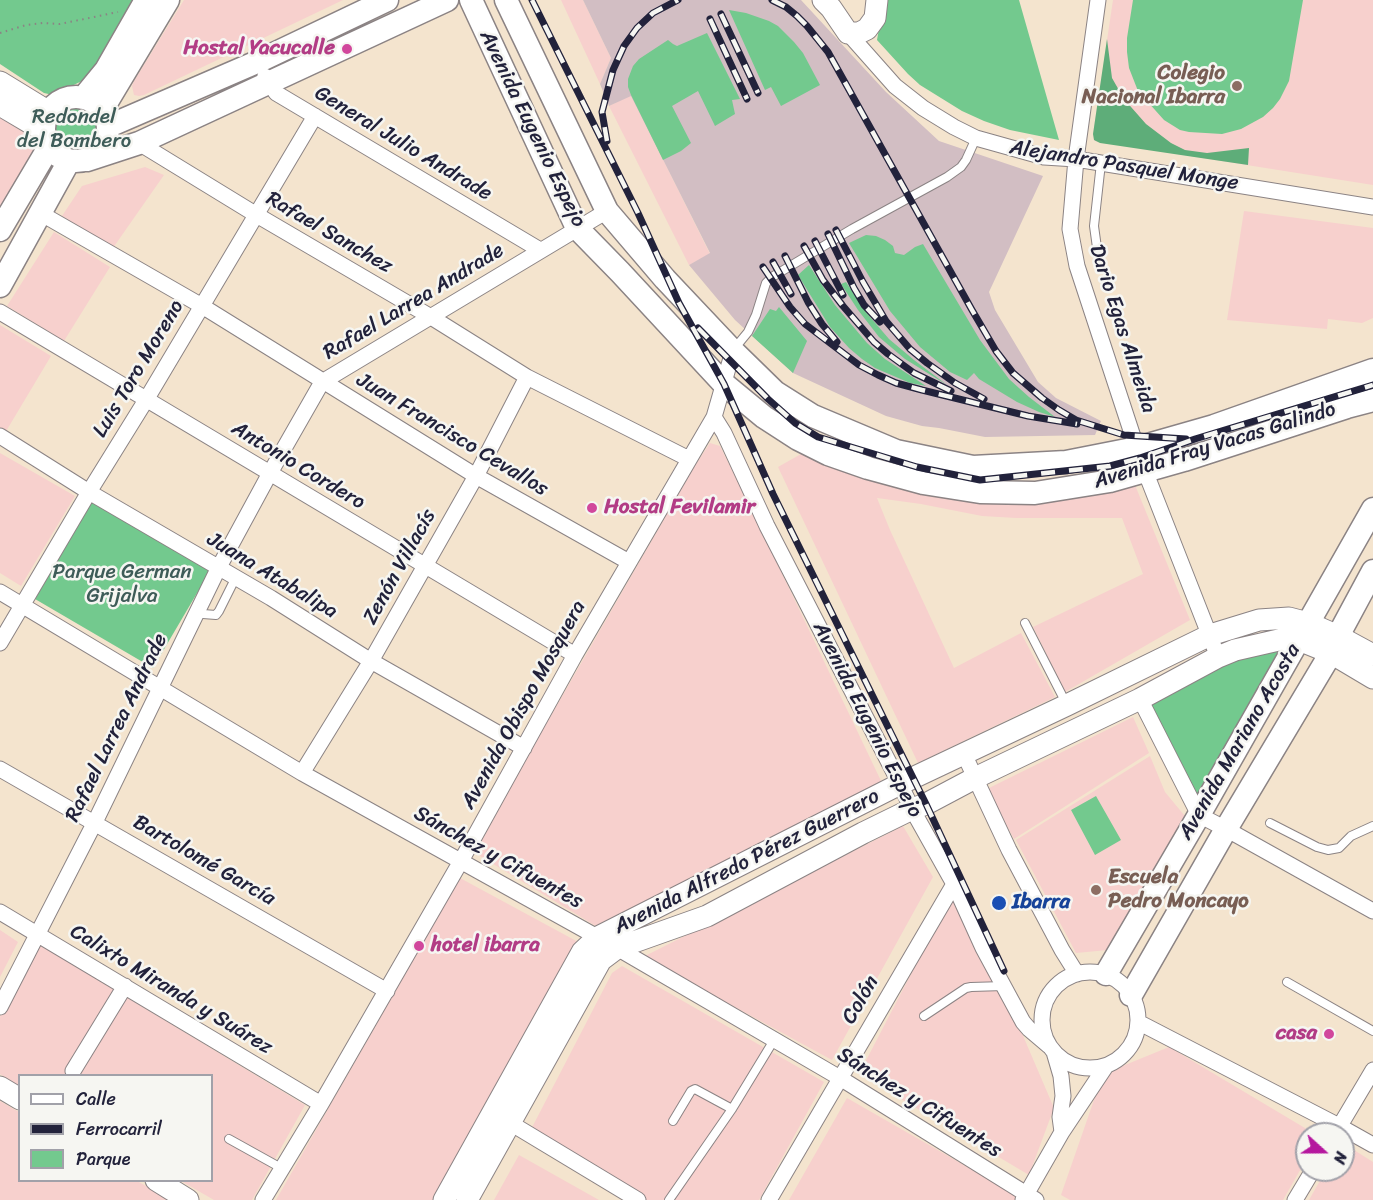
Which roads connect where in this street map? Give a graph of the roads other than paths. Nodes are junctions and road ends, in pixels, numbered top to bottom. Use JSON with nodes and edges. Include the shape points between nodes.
{"nodes":[{"id":1,"x":387,"y":0,"type":"edge"},
{"id":2,"x":447,"y":0,"type":"edge"},
{"id":3,"x":471,"y":0,"type":"edge"},
{"id":4,"x":506,"y":0,"type":"edge"},
{"id":5,"x":877,"y":0,"type":"edge"},
{"id":6,"x":1098,"y":0,"type":"edge"},
{"id":7,"x":157,"y":2,"type":"edge"},
{"id":8,"x":834,"y":3,"type":"edge"},
{"id":9,"x":848,"y":33,"type":"junction"},
{"id":10,"x":257,"y":62,"type":"junction"},
{"id":11,"x":0,"y":82,"type":"edge"},
{"id":12,"x":268,"y":83,"type":"junction"},
{"id":13,"x":0,"y":105,"type":"edge"},
{"id":14,"x":98,"y":111,"type":"junction"},
{"id":15,"x":315,"y":116,"type":"junction"},
{"id":16,"x":47,"y":130,"type":"junction"},
{"id":17,"x":976,"y":138,"type":"junction"},
{"id":18,"x":139,"y":143,"type":"junction"},
{"id":19,"x":1076,"y":159,"type":"junction"},
{"id":20,"x":78,"y":160,"type":"junction"},
{"id":21,"x":1101,"y":163,"type":"junction"},
{"id":22,"x":1373,"y":207,"type":"edge"},
{"id":23,"x":607,"y":211,"type":"junction"},
{"id":24,"x":40,"y":213,"type":"junction"},
{"id":25,"x":255,"y":214,"type":"junction"},
{"id":26,"x":577,"y":228,"type":"junction"},
{"id":27,"x":0,"y":230,"type":"edge"},
{"id":28,"x":540,"y":250,"type":"junction"},
{"id":29,"x":1098,"y":255,"type":"dead end"},
{"id":30,"x":0,"y":286,"type":"edge"},
{"id":31,"x":202,"y":306,"type":"junction"},
{"id":32,"x":0,"y":312,"type":"edge"},
{"id":33,"x":431,"y":317,"type":"junction"},
{"id":34,"x":733,"y":351,"type":"junction"},
{"id":35,"x":1373,"y":370,"type":"edge"},
{"id":36,"x":528,"y":377,"type":"junction"},
{"id":37,"x":322,"y":382,"type":"junction"},
{"id":38,"x":724,"y":384,"type":"junction"},
{"id":39,"x":146,"y":400,"type":"junction"},
{"id":40,"x":1373,"y":400,"type":"edge"},
{"id":41,"x":1347,"y":407,"type":"junction"},
{"id":42,"x":1373,"y":410,"type":"edge"},
{"id":43,"x":714,"y":417,"type":"junction"},
{"id":44,"x":0,"y":436,"type":"edge"},
{"id":45,"x":1137,"y":448,"type":"junction"},
{"id":46,"x":689,"y":459,"type":"junction"},
{"id":47,"x":1146,"y":470,"type":"junction"},
{"id":48,"x":270,"y":473,"type":"junction"},
{"id":49,"x":476,"y":476,"type":"junction"},
{"id":50,"x":89,"y":492,"type":"junction"},
{"id":51,"x":1373,"y":509,"type":"edge"},
{"id":52,"x":629,"y":562,"type":"junction"},
{"id":53,"x":424,"y":566,"type":"junction"},
{"id":54,"x":219,"y":567,"type":"junction"},
{"id":55,"x":1373,"y":571,"type":"edge"},
{"id":56,"x":236,"y":577,"type":"junction"},
{"id":57,"x":0,"y":592,"type":"edge"},
{"id":58,"x":22,"y":606,"type":"junction"},
{"id":59,"x":198,"y":611,"type":"junction"},
{"id":60,"x":1025,"y":623,"type":"dead end"},
{"id":61,"x":1303,"y":632,"type":"junction"},
{"id":62,"x":1210,"y":635,"type":"junction"},
{"id":63,"x":0,"y":644,"type":"edge"},
{"id":64,"x":1335,"y":644,"type":"junction"},
{"id":65,"x":574,"y":655,"type":"junction"},
{"id":66,"x":1373,"y":655,"type":"edge"},
{"id":67,"x":1218,"y":657,"type":"junction"},
{"id":68,"x":371,"y":662,"type":"junction"},
{"id":69,"x":1373,"y":678,"type":"edge"},
{"id":70,"x":160,"y":689,"type":"junction"},
{"id":71,"x":1140,"y":699,"type":"junction"},
{"id":72,"x":1067,"y":705,"type":"junction"},
{"id":73,"x":524,"y":748,"type":"junction"},
{"id":74,"x":964,"y":754,"type":"junction"},
{"id":75,"x":0,"y":769,"type":"edge"},
{"id":76,"x":302,"y":774,"type":"junction"},
{"id":77,"x":975,"y":778,"type":"junction"},
{"id":78,"x":900,"y":784,"type":"junction"},
{"id":79,"x":912,"y":809,"type":"junction"},
{"id":80,"x":1199,"y":815,"type":"junction"},
{"id":81,"x":95,"y":822,"type":"junction"},
{"id":82,"x":1270,"y":822,"type":"dead end"},
{"id":83,"x":1373,"y":826,"type":"edge"},
{"id":84,"x":1226,"y":829,"type":"junction"},
{"id":85,"x":461,"y":861,"type":"junction"},
{"id":86,"x":954,"y":884,"type":"junction"},
{"id":87,"x":1373,"y":911,"type":"edge"},
{"id":88,"x":0,"y":912,"type":"edge"},
{"id":89,"x":36,"y":934,"type":"junction"},
{"id":90,"x":598,"y":938,"type":"junction"},
{"id":91,"x":617,"y":948,"type":"junction"},
{"id":92,"x":1077,"y":974,"type":"junction"},
{"id":93,"x":1106,"y":974,"type":"junction"},
{"id":94,"x":1287,"y":982,"type":"dead end"},
{"id":95,"x":125,"y":986,"type":"junction"},
{"id":96,"x":1004,"y":986,"type":"junction"},
{"id":97,"x":387,"y":991,"type":"junction"},
{"id":98,"x":1131,"y":995,"type":"junction"},
{"id":99,"x":0,"y":1007,"type":"edge"},
{"id":100,"x":924,"y":1016,"type":"dead end"},
{"id":101,"x":1138,"y":1022,"type":"junction"},
{"id":102,"x":1373,"y":1031,"type":"edge"},
{"id":103,"x":774,"y":1040,"type":"junction"},
{"id":104,"x":1051,"y":1049,"type":"junction"},
{"id":105,"x":1106,"y":1066,"type":"junction"},
{"id":106,"x":1373,"y":1070,"type":"edge"},
{"id":107,"x":73,"y":1071,"type":"dead end"},
{"id":108,"x":840,"y":1078,"type":"junction"},
{"id":109,"x":0,"y":1087,"type":"edge"},
{"id":110,"x":18,"y":1098,"type":"edge"},
{"id":111,"x":321,"y":1104,"type":"junction"},
{"id":112,"x":732,"y":1109,"type":"junction"},
{"id":113,"x":501,"y":1118,"type":"junction"},
{"id":114,"x":673,"y":1121,"type":"dead end"},
{"id":115,"x":1322,"y":1122,"type":"edge"},
{"id":116,"x":1342,"y":1122,"type":"edge"},
{"id":117,"x":1062,"y":1132,"type":"junction"},
{"id":118,"x":1355,"y":1138,"type":"edge"},
{"id":119,"x":229,"y":1139,"type":"dead end"},
{"id":120,"x":1373,"y":1145,"type":"edge"},
{"id":121,"x":283,"y":1169,"type":"junction"},
{"id":122,"x":159,"y":1182,"type":"edge"},
{"id":123,"x":1306,"y":1182,"type":"edge"},
{"id":124,"x":1028,"y":1198,"type":"edge"},
{"id":125,"x":188,"y":1200,"type":"edge"},
{"id":126,"x":263,"y":1200,"type":"edge"},
{"id":127,"x":444,"y":1200,"type":"edge"},
{"id":128,"x":467,"y":1200,"type":"edge"},
{"id":129,"x":638,"y":1200,"type":"edge"},
{"id":130,"x":669,"y":1200,"type":"edge"},
{"id":131,"x":769,"y":1200,"type":"edge"},
{"id":132,"x":1295,"y":1200,"type":"edge"}],
"edges":[{"from":1,"to":10,"type":"main road"},
{"from":2,"to":12,"type":"main road"},
{"from":3,"to":26,"type":"main road","name":"Avenida Eugenio Espejo"},
{"from":4,"to":23,"type":"main road","name":"Avenida Eugenio Espejo"},
{"from":5,"to":9,"type":"street","via":[[875,18],[867,29]]},
{"from":6,"to":19,"type":"street","name":"Dario Egas Almeida"},
{"from":7,"to":14,"type":"main road"},
{"from":8,"to":9,"type":"street","name":"Alejandro Pasquel Monge"},
{"from":9,"to":17,"type":"street","name":"Alejandro Pasquel Monge","via":[[895,86],[923,108]]},
{"from":10,"to":12,"type":"street","name":"General Julio Andrade"},
{"from":10,"to":14,"type":"main road"},
{"from":11,"to":16,"type":"street"},
{"from":12,"to":15,"type":"street","name":"General Julio Andrade","via":[[276,93]]},
{"from":12,"to":18,"type":"main road"},
{"from":13,"to":16,"type":"street"},
{"from":14,"to":16,"type":"main road","via":[[71,98],[60,102]]},
{"from":14,"to":20,"type":"main road","via":[[105,143],[98,153]]},
{"from":15,"to":25,"type":"street","name":"Luis Toro Moreno"},
{"from":15,"to":28,"type":"street","name":"General Julio Andrade"},
{"from":16,"to":20,"type":"main road","via":[[58,156]]},
{"from":16,"to":27,"type":"main road"},
{"from":17,"to":19,"type":"street","name":"Alejandro Pasquel Monge","via":[[1044,157]]},
{"from":17,"to":34,"type":"lane","via":[[961,167],[947,177],[772,277],[766,283],[748,332]]},
{"from":18,"to":20,"type":"main road"},
{"from":18,"to":25,"type":"street","name":"Rafael Sanchez"},
{"from":19,"to":21,"type":"street","name":"Alejandro Pasquel Monge"},
{"from":19,"to":45,"type":"street","name":"Dario Egas Almeida","via":[[1071,229],[1077,266]]},
{"from":20,"to":24,"type":"main road"},
{"from":21,"to":22,"type":"street","name":"Alejandro Pasquel Monge"},
{"from":21,"to":29,"type":"lane","via":[[1094,226]]},
{"from":23,"to":26,"type":"street","name":"Rafael Larrea Andrade"},
{"from":23,"to":34,"type":"main road","name":"Avenida Eugenio Espejo"},
{"from":24,"to":30,"type":"main road"},
{"from":24,"to":31,"type":"street","name":"Juan Francisco Cevallos"},
{"from":25,"to":31,"type":"street","name":"Luis Toro Moreno"},
{"from":25,"to":33,"type":"street","name":"Rafael Sanchez"},
{"from":26,"to":28,"type":"street","name":"Rafael Larrea Andrade"},
{"from":26,"to":38,"type":"main road","name":"Avenida Eugenio Espejo"},
{"from":28,"to":33,"type":"street","name":"Rafael Larrea Andrade"},
{"from":31,"to":37,"type":"street","name":"Juan Francisco Cevallos"},
{"from":31,"to":39,"type":"street","name":"Luis Toro Moreno"},
{"from":32,"to":39,"type":"street","name":"Antonio Cordero"},
{"from":33,"to":36,"type":"street","name":"Rafael Sanchez"},
{"from":33,"to":37,"type":"street","name":"Rafael Larrea Andrade"},
{"from":34,"to":38,"type":"street"},
{"from":34,"to":45,"type":"main road","name":"Avenida Fray Vacas Galindo","via":[[774,392],[813,416],[896,451],[973,467],[1066,462]]},
{"from":35,"to":45,"type":"main road","name":"Avenida Fray Vacas Galindo","via":[[1214,426]]},
{"from":36,"to":46,"type":"street","name":"Rafael Sanchez"},
{"from":36,"to":49,"type":"street","name":"Zenón Villacís"},
{"from":37,"to":48,"type":"street","name":"Rafael Larrea Andrade"},
{"from":37,"to":49,"type":"street","name":"Juan Francisco Cevallos"},
{"from":38,"to":43,"type":"street"},
{"from":38,"to":47,"type":"main road","name":"Avenida Fray Vacas Galindo","via":[[798,439],[828,454],[922,483],[980,492],[1035,493],[1110,481]]},
{"from":39,"to":48,"type":"street","name":"Antonio Cordero"},
{"from":39,"to":50,"type":"street","name":"Luis Toro Moreno"},
{"from":40,"to":41,"type":"main road","name":"Avenida Fray Vacas Galindo"},
{"from":41,"to":42,"type":"main road"},
{"from":41,"to":47,"type":"main road","name":"Avenida Fray Vacas Galindo"},
{"from":43,"to":46,"type":"street","name":"Avenida Obispo Mosquera"},
{"from":43,"to":78,"type":"street","name":"Avenida Eugenio Espejo"},
{"from":44,"to":50,"type":"street","name":"Juana Atabalipa"},
{"from":45,"to":47,"type":"street","name":"Dario Egas Almeida"},
{"from":46,"to":52,"type":"street","name":"Avenida Obispo Mosquera"},
{"from":47,"to":62,"type":"street","name":"Dario Egas Almeida"},
{"from":48,"to":53,"type":"street","name":"Antonio Cordero"},
{"from":48,"to":54,"type":"street","name":"Rafael Larrea Andrade"},
{"from":49,"to":52,"type":"street","name":"Juan Francisco Cevallos"},
{"from":49,"to":53,"type":"street","name":"Zenón Villacís"},
{"from":50,"to":54,"type":"street","name":"Juana Atabalipa"},
{"from":50,"to":58,"type":"street","name":"Luis Toro Moreno"},
{"from":51,"to":61,"type":"main road","name":"Avenida Mariano Acosta"},
{"from":52,"to":65,"type":"street","name":"Avenida Obispo Mosquera"},
{"from":53,"to":65,"type":"street","name":"Antonio Cordero"},
{"from":53,"to":68,"type":"street","name":"Zenón Villacís"},
{"from":54,"to":56,"type":"street","name":"Juana Atabalipa"},
{"from":54,"to":59,"type":"street","name":"Rafael Larrea Andrade"},
{"from":55,"to":64,"type":"main road","name":"Avenida Mariano Acosta"},
{"from":56,"to":59,"type":"lane","via":[[216,615]]},
{"from":56,"to":68,"type":"street","name":"Juana Atabalipa"},
{"from":57,"to":58,"type":"street","name":"Sánchez y Cifuentes"},
{"from":58,"to":63,"type":"street","name":"Luis Toro Moreno"},
{"from":58,"to":70,"type":"street","name":"Sánchez y Cifuentes"},
{"from":59,"to":70,"type":"street","name":"Rafael Larrea Andrade"},
{"from":60,"to":72,"type":"lane"},
{"from":61,"to":62,"type":"street","name":"Avenida Alfredo Pérez Guerrero","via":[[1289,618],[1258,620]]},
{"from":61,"to":64,"type":"street"},
{"from":61,"to":67,"type":"street","name":"Avenida Alfredo Pérez Guerrero"},
{"from":61,"to":80,"type":"main road","name":"Avenida Mariano Acosta"},
{"from":62,"to":67,"type":"street","name":"Dario Egas Almeida"},
{"from":62,"to":72,"type":"street","name":"Avenida Alfredo Pérez Guerrero"},
{"from":64,"to":66,"type":"street"},
{"from":64,"to":69,"type":"street"},
{"from":64,"to":84,"type":"main road","name":"Avenida Mariano Acosta"},
{"from":65,"to":73,"type":"street","name":"Avenida Obispo Mosquera"},
{"from":67,"to":71,"type":"street","name":"Avenida Alfredo Pérez Guerrero"},
{"from":68,"to":73,"type":"street","name":"Juana Atabalipa"},
{"from":68,"to":76,"type":"street","name":"Zenón Villacís"},
{"from":70,"to":76,"type":"street","name":"Sánchez y Cifuentes"},
{"from":70,"to":81,"type":"street","name":"Rafael Larrea Andrade"},
{"from":71,"to":77,"type":"street","name":"Avenida Alfredo Pérez Guerrero"},
{"from":71,"to":80,"type":"street"},
{"from":72,"to":74,"type":"street","name":"Avenida Alfredo Pérez Guerrero"},
{"from":73,"to":85,"type":"street","name":"Avenida Obispo Mosquera"},
{"from":74,"to":77,"type":"street"},
{"from":74,"to":78,"type":"street","name":"Avenida Alfredo Pérez Guerrero"},
{"from":75,"to":81,"type":"street","name":"Bartolomé García"},
{"from":76,"to":85,"type":"street","name":"Sánchez y Cifuentes"},
{"from":77,"to":79,"type":"street","name":"Avenida Alfredo Pérez Guerrero"},
{"from":77,"to":92,"type":"street","via":[[1009,850]]},
{"from":78,"to":79,"type":"street","name":"Avenida Eugenio Espejo"},
{"from":78,"to":90,"type":"street","name":"Avenida Alfredo Pérez Guerrero"},
{"from":79,"to":86,"type":"street","name":"Avenida Eugenio Espejo"},
{"from":79,"to":91,"type":"street","name":"Avenida Alfredo Pérez Guerrero","via":[[707,916]]},
{"from":80,"to":84,"type":"street"},
{"from":80,"to":93,"type":"main road","name":"Avenida Mariano Acosta"},
{"from":81,"to":89,"type":"street","name":"Rafael Larrea Andrade"},
{"from":81,"to":97,"type":"street","name":"Bartolomé García"},
{"from":82,"to":83,"type":"lane","via":[[1328,850],[1339,848],[1351,836]]},
{"from":84,"to":87,"type":"street"},
{"from":84,"to":98,"type":"main road","name":"Avenida Mariano Acosta"},
{"from":85,"to":90,"type":"street","name":"Sánchez y Cifuentes"},
{"from":85,"to":97,"type":"street","name":"Avenida Obispo Mosquera"},
{"from":86,"to":96,"type":"street","name":"Avenida Eugenio Espejo"},
{"from":86,"to":108,"type":"street","name":"Colón"},
{"from":88,"to":89,"type":"street","name":"Calixto Miranda y Suárez"},
{"from":89,"to":95,"type":"street","name":"Calixto Miranda y Suárez"},
{"from":89,"to":99,"type":"street","name":"Rafael Larrea Andrade"},
{"from":90,"to":91,"type":"street","name":"Sánchez y Cifuentes"},
{"from":90,"to":113,"type":"street","name":"Avenida Alfredo Pérez Guerrero","via":[[582,952]]},
{"from":91,"to":103,"type":"street","name":"Sánchez y Cifuentes"},
{"from":91,"to":113,"type":"street","name":"Avenida Alfredo Pérez Guerrero","via":[[601,960]]},
{"from":92,"to":93,"type":"street"},
{"from":92,"to":104,"type":"street","via":[[1064,980],[1045,1003],[1043,1032]]},
{"from":93,"to":98,"type":"street"},
{"from":94,"to":102,"type":"lane"},
{"from":95,"to":107,"type":"street"},
{"from":95,"to":111,"type":"street","name":"Calixto Miranda y Suárez"},
{"from":96,"to":100,"type":"lane","via":[[966,988]]},
{"from":96,"to":104,"type":"street","name":"Avenida Eugenio Espejo","via":[[1023,1022]]},
{"from":97,"to":111,"type":"street","name":"Avenida Obispo Mosquera"},
{"from":98,"to":101,"type":"street"},
{"from":101,"to":105,"type":"street","via":[[1129,1049]]},
{"from":101,"to":115,"type":"street"},
{"from":103,"to":108,"type":"street","name":"Sánchez y Cifuentes"},
{"from":103,"to":112,"type":"lane"},
{"from":104,"to":105,"type":"street","via":[[1065,1062],[1078,1067]]},
{"from":104,"to":117,"type":"street","via":[[1061,1076]]},
{"from":105,"to":117,"type":"street"},
{"from":106,"to":116,"type":"street"},
{"from":108,"to":124,"type":"street","name":"Sánchez y Cifuentes"},
{"from":108,"to":131,"type":"street","name":"Colón"},
{"from":109,"to":110,"type":"street"},
{"from":111,"to":121,"type":"street","name":"Avenida Obispo Mosquera"},
{"from":112,"to":114,"type":"lane","via":[[695,1089]]},
{"from":112,"to":130,"type":"lane"},
{"from":113,"to":127,"type":"street","name":"Avenida Alfredo Pérez Guerrero"},
{"from":113,"to":128,"type":"street","name":"Avenida Alfredo Pérez Guerrero"},
{"from":113,"to":129,"type":"street"},
{"from":117,"to":124,"type":"street"},
{"from":118,"to":120,"type":"street"},
{"from":119,"to":121,"type":"lane"},
{"from":121,"to":126,"type":"street","name":"Avenida Obispo Mosquera"},
{"from":122,"to":125,"type":"street"},
{"from":123,"to":132,"type":"street"}]}
